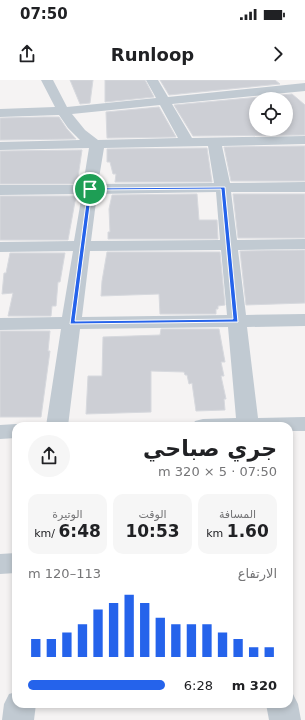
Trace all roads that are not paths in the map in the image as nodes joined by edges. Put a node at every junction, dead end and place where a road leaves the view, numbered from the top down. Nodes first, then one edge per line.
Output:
1 (47, 80) edge
2 (152, 80) edge
3 (249, 80) edge
4 (305, 87) edge
5 (259, 92) edge
6 (278, 92) edge
7 (249, 96) edge
8 (164, 102) junction
9 (63, 111) junction
10 (0, 113) edge
11 (293, 133) edge
12 (301, 140) edge
13 (188, 142) junction
14 (214, 142) junction
15 (97, 145) junction
16 (0, 146) edge
17 (305, 187) edge
18 (223, 188) junction
19 (90, 189) junction
20 (0, 190) edge
21 (305, 244) edge
22 (81, 245) junction
23 (228, 245) junction
24 (0, 247) edge
25 (305, 320) edge
26 (236, 321) junction
27 (72, 323) junction
28 (0, 324) edge
29 (58, 422) edge
30 (248, 422) edge
31 (293, 424) edge
32 (305, 424) edge
33 (12, 431) edge
34 (0, 432) edge
35 (12, 563) edge
36 (0, 564) edge
37 (20, 708) edge
38 (283, 708) edge
39 (18, 720) edge
40 (285, 720) edge

1 - 9 street
2 - 8 street
3 - 5 street
4 - 6 street
7 - 8 street
8 - 9 street
8 - 13 street
9 - 10 street
9 - 15 street
11 - 12 street
12 - 14 street
13 - 14 street
13 - 15 street
14 - 18 street
15 - 16 street
15 - 19 street
17 - 18 street
18 - 19 street
18 - 23 street
19 - 20 street
19 - 22 street
21 - 23 street
22 - 23 street
22 - 24 street
22 - 27 street
23 - 26 street
25 - 26 street
26 - 27 street
26 - 30 street
27 - 28 street
27 - 29 street
31 - 32 street
33 - 34 street
35 - 36 street
37 - 39 street
38 - 40 street

